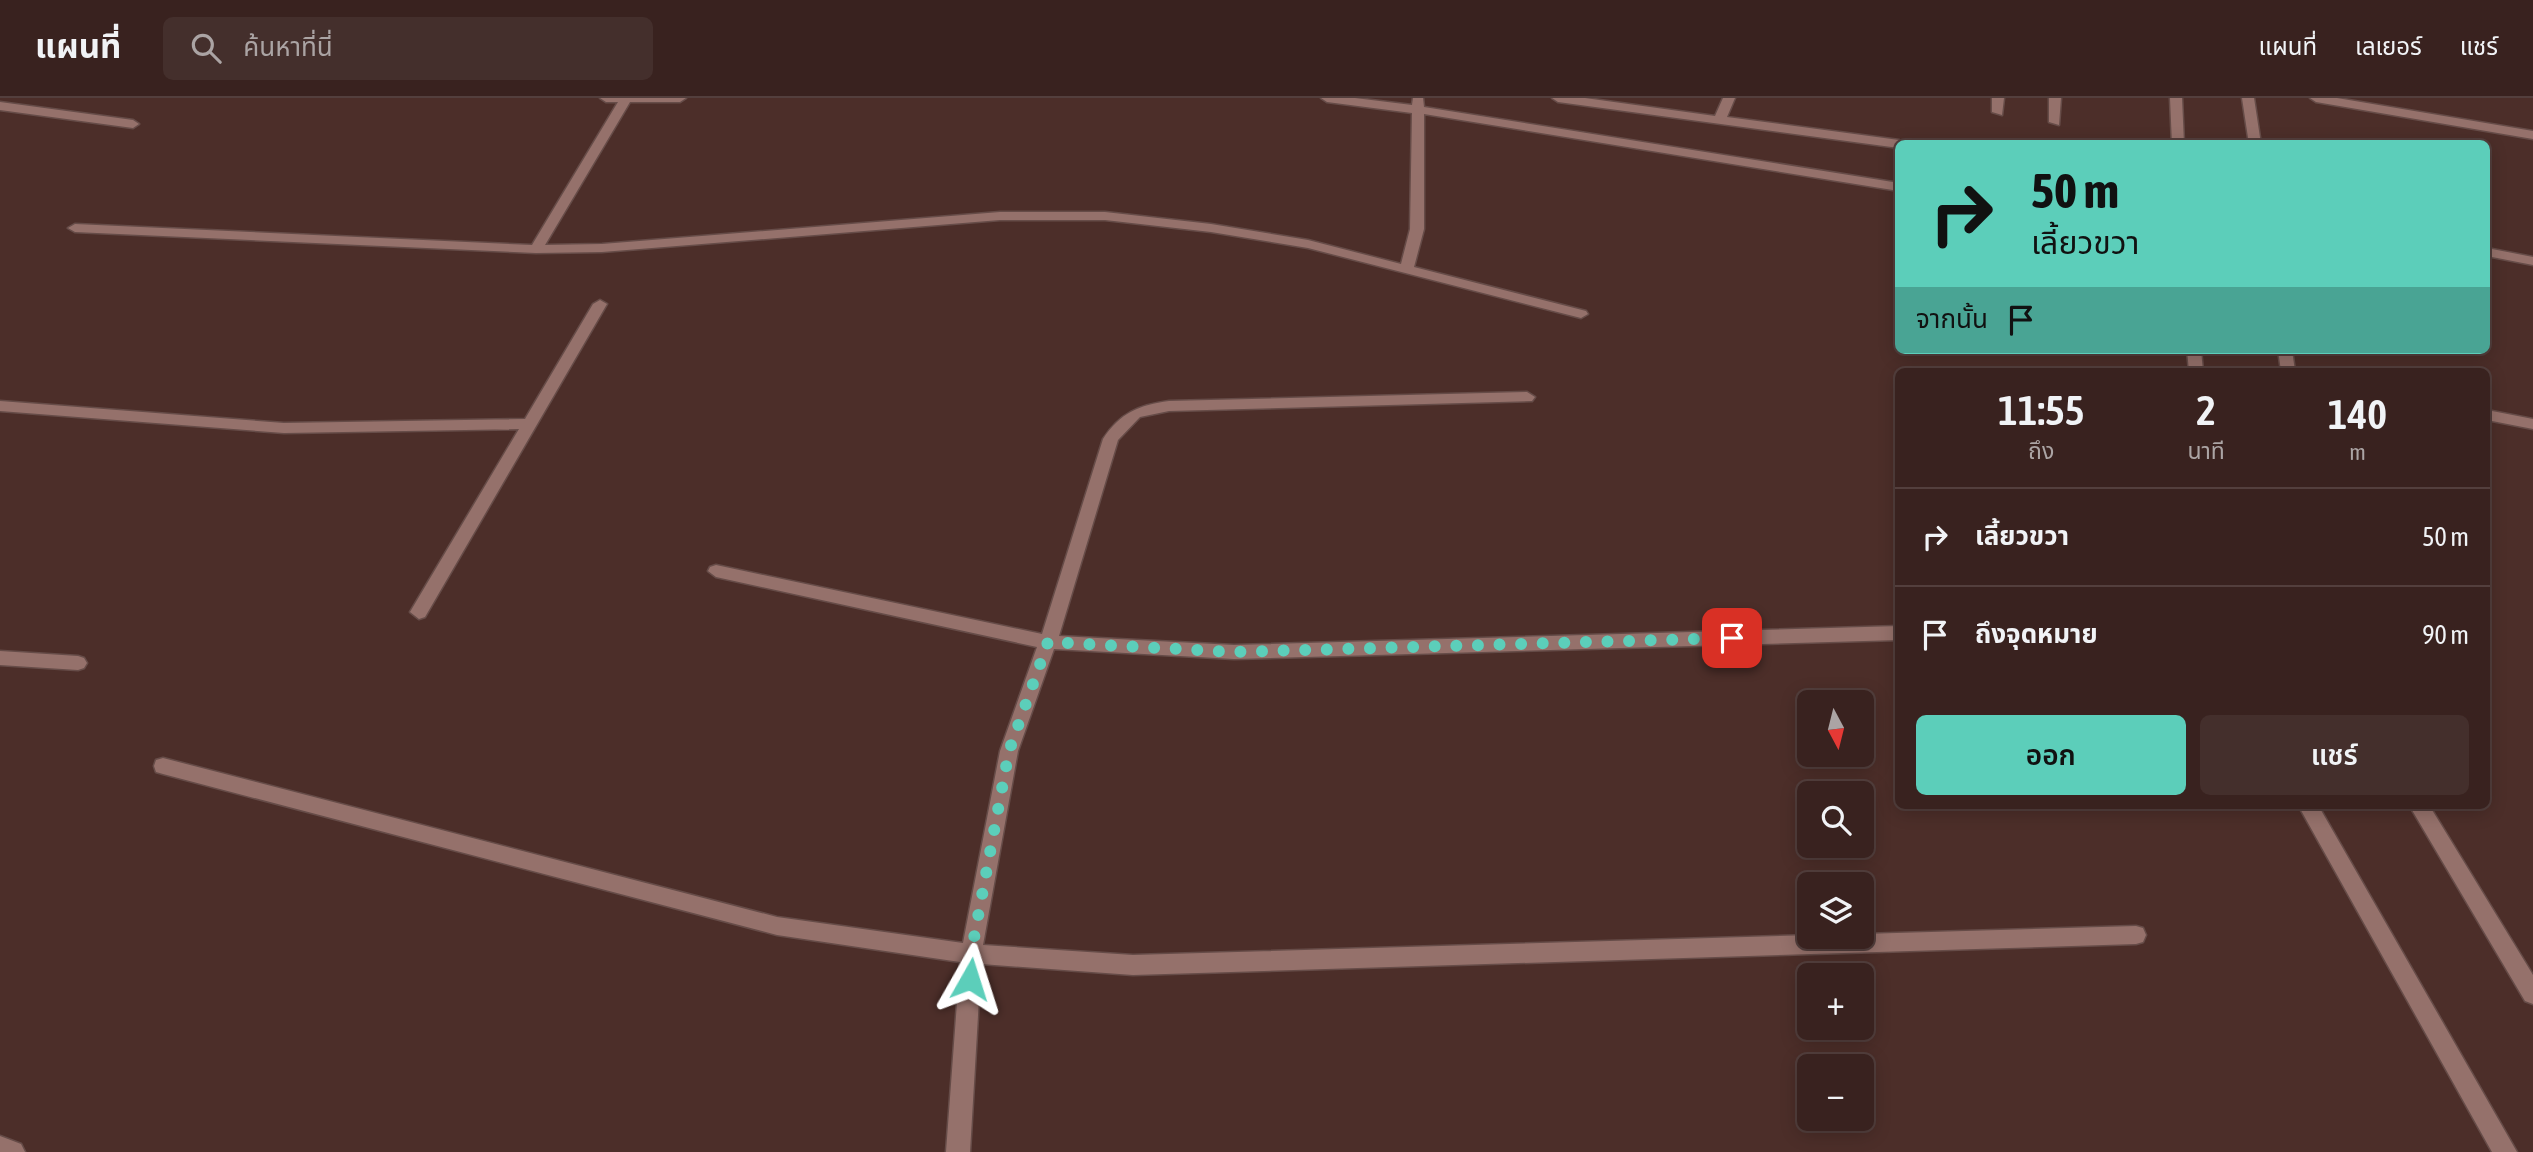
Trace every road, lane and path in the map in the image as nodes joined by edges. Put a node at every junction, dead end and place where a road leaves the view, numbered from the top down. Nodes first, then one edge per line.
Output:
1 (606, 98) edge
2 (680, 98) edge
3 (1327, 98) edge
4 (1558, 98) edge
5 (1729, 98) edge
6 (1998, 98) edge
7 (2055, 98) edge
8 (2176, 98) edge
9 (2248, 98) edge
10 (2316, 98) edge
11 (626, 99) edge
12 (1419, 104) edge
13 (0, 106) edge
14 (1998, 112) dead end
15 (1720, 119) junction
16 (2055, 122) dead end
17 (133, 124) dead end
18 (2533, 135) edge
19 (2178, 140) edge
20 (2254, 140) edge
21 (1895, 143) edge
22 (1895, 186) edge
23 (75, 228) dead end
24 (536, 249) junction
25 (2490, 253) edge
26 (2533, 261) edge
27 (1407, 268) junction
28 (600, 304) dead end
29 (1581, 314) dead end
30 (1527, 397) dead end
31 (0, 406) edge
32 (2490, 416) edge
33 (530, 424) junction
34 (2533, 424) edge
35 (716, 571) dead end
36 (419, 612) dead end
37 (1895, 633) edge
38 (1048, 642) junction
39 (0, 657) edge
40 (78, 663) dead end
41 (163, 766) dead end
42 (2310, 809) edge
43 (2421, 809) edge
44 (2136, 935) dead end
45 (971, 954) junction
46 (2533, 994) edge
47 (0, 1147) edge
48 (13, 1152) edge
49 (958, 1152) edge
50 (2505, 1152) edge

1 - 11 street
2 - 11 street
3 - 12 street
4 - 15 street
5 - 15 street
6 - 14 street
7 - 16 street
8 - 19 street
9 - 20 street
10 - 18 street
11 - 24 street
12 - 22 street
12 - 27 street
13 - 17 street
15 - 21 street
23 - 24 street
24 - 27 street
25 - 26 street
27 - 29 street
28 - 33 street
30 - 38 street
31 - 33 street
32 - 34 street
33 - 36 street
35 - 38 street
37 - 38 street
38 - 45 street
39 - 40 street
41 - 45 street
42 - 50 street
43 - 46 street
44 - 45 street
45 - 49 street
47 - 48 street

